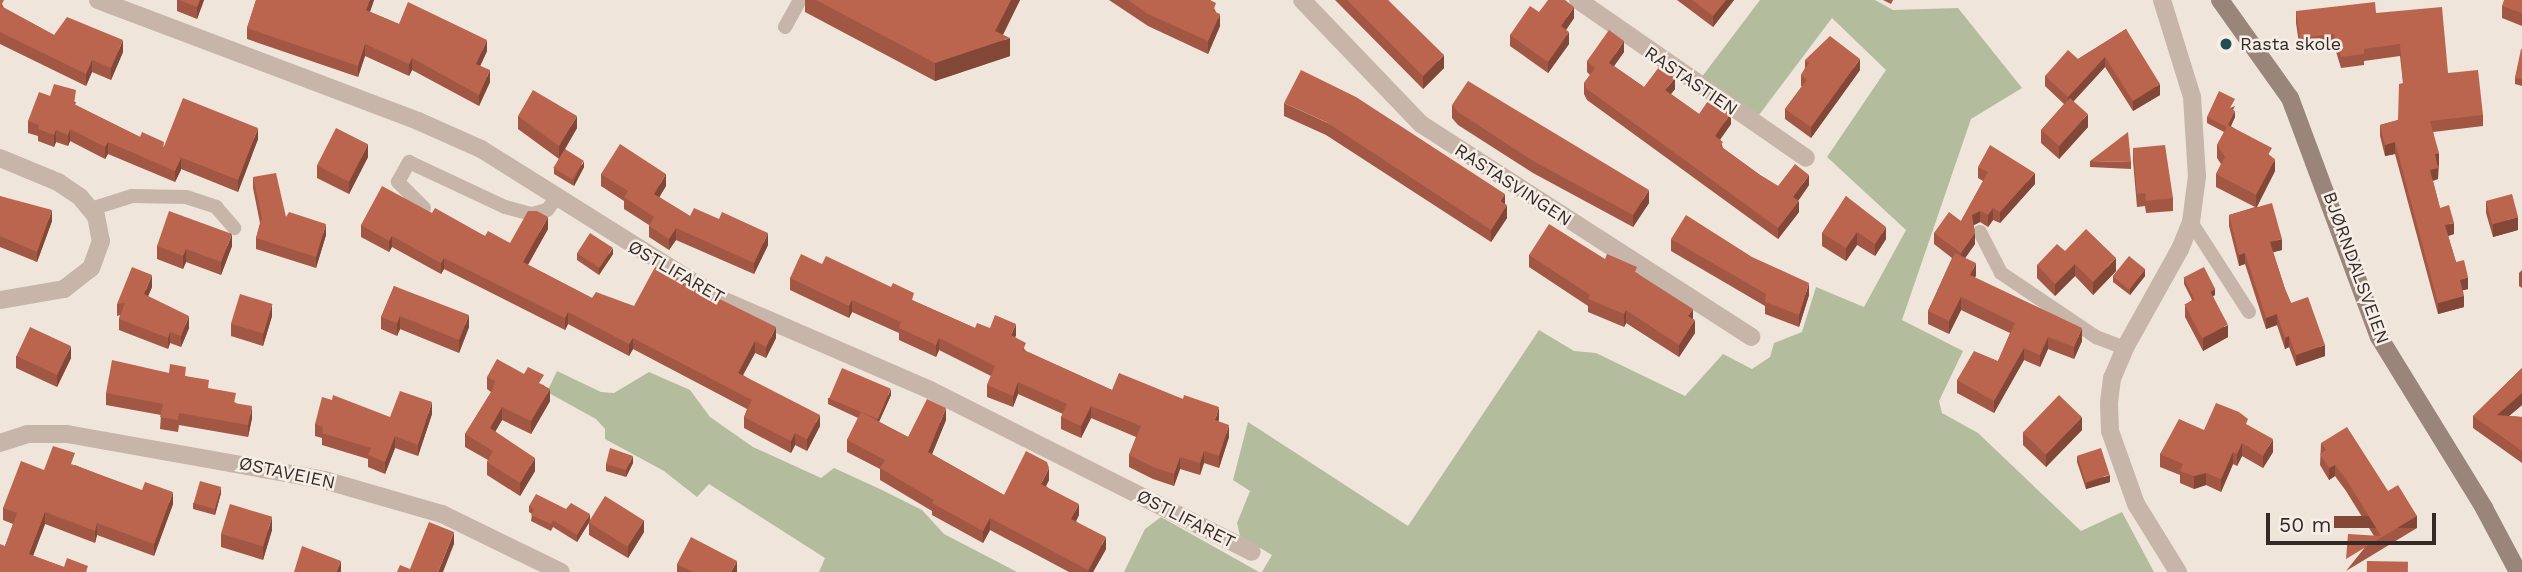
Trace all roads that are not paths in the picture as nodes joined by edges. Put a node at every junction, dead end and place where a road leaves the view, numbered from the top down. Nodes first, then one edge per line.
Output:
1 (98, 0) edge
2 (800, 0) edge
3 (1302, 0) edge
4 (1578, 0) edge
5 (2162, 0) edge
6 (2220, 0) edge
7 (785, 27) dead end
8 (1806, 158) dead end
9 (0, 159) edge
10 (557, 197) junction
11 (424, 208) edge
12 (92, 209) junction
13 (2191, 222) junction
14 (234, 228) dead end
15 (1980, 232) dead end
16 (0, 300) edge
17 (2249, 312) dead end
18 (1751, 337) dead end
19 (2125, 348) junction
20 (0, 443) edge
21 (1252, 552) dead end
22 (2517, 564) edge
23 (561, 572) edge
24 (2178, 572) edge

1 - 10 street, ØSTLIFARET
2 - 7 lane
3 - 18 street, RASTASVINGEN
4 - 8 street, RASTASTIEN
5 - 13 street
6 - 22 street, BJØRNDALSVEIEN
9 - 12 street
10 - 11 lane
10 - 21 street, ØSTLIFARET
12 - 14 lane
12 - 16 street
13 - 17 lane
13 - 19 street
15 - 19 lane
19 - 24 street
20 - 23 street, ØSTAVEIEN

